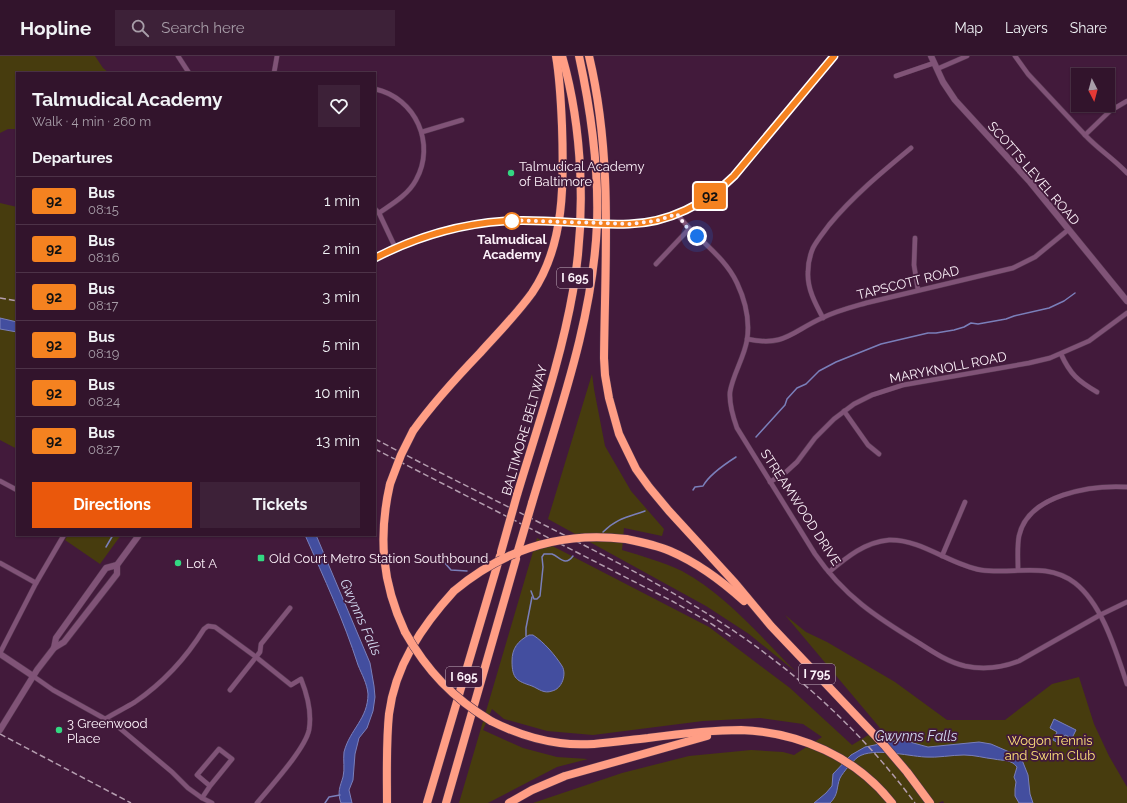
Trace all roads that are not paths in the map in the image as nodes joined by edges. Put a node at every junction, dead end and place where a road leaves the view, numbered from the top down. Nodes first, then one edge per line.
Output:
1 (178, 56) edge
2 (277, 56) edge
3 (556, 56) edge
4 (562, 56) edge
5 (578, 56) edge
6 (589, 56) edge
7 (834, 56) edge
8 (931, 56) edge
9 (967, 56) edge
10 (1016, 56) edge
11 (935, 66) junction
12 (188, 72) edge
13 (274, 72) edge
14 (896, 76) dead end
15 (376, 89) edge
16 (1127, 101) edge
17 (462, 120) dead end
18 (422, 132) junction
19 (1085, 135) junction
20 (911, 148) dead end
21 (1127, 173) edge
22 (376, 210) edge
23 (379, 213) junction
24 (677, 214) junction
25 (688, 229) junction
26 (1068, 230) junction
27 (915, 238) dead end
28 (395, 247) junction
29 (376, 257) edge
30 (656, 264) dead end
31 (918, 290) junction
32 (1127, 301) edge
33 (1127, 314) edge
34 (822, 318) junction
35 (747, 339) junction
36 (1061, 354) junction
37 (1097, 392) dead end
38 (844, 411) junction
39 (879, 454) dead end
40 (0, 481) edge
41 (770, 482) junction
42 (1127, 487) edge
43 (16, 489) edge
44 (965, 502) dead end
45 (63, 536) edge
46 (138, 536) edge
47 (942, 556) junction
48 (0, 563) edge
49 (117, 565) junction
50 (1018, 570) junction
51 (829, 572) junction
52 (36, 583) junction
53 (1127, 602) edge
54 (290, 608) dead end
55 (1100, 615) junction
56 (771, 626) junction
57 (54, 648) junction
58 (0, 653) edge
59 (256, 657) junction
60 (33, 676) junction
61 (1127, 684) edge
62 (230, 690) dead end
63 (105, 719) junction
64 (0, 730) edge
65 (725, 731) junction
66 (210, 786) junction
67 (202, 798) junction
68 (212, 803) edge
69 (257, 803) edge
70 (387, 803) edge
71 (427, 803) edge
72 (446, 803) edge
73 (510, 803) edge
74 (892, 803) edge
75 (930, 803) edge

1 - 12 street
2 - 13 street
3 - 65 highway, bridge
4 - 71 highway, BALTIMORE BELTWAY / I 695, bridge
5 - 72 highway, I 695, bridge
6 - 56 highway
7 - 24 main road
8 - 11 main road, SCOTTS LEVEL ROAD
9 - 11 street
10 - 19 street
11 - 14 street
11 - 26 main road, SCOTTS LEVEL ROAD
15 - 18 street
16 - 19 street
17 - 18 street
18 - 23 street
19 - 21 street
20 - 34 street
22 - 23 street
23 - 28 street
24 - 25 street, STREAMWOOD DRIVE
24 - 28 main road, bridge
25 - 30 street
25 - 35 street, STREAMWOOD DRIVE
26 - 31 street, TAPSCOTT ROAD
26 - 32 main road, SCOTTS LEVEL ROAD
27 - 31 street
28 - 29 main road
31 - 34 street, TAPSCOTT ROAD
33 - 36 street, MARYKNOLL ROAD
34 - 35 street, TAPSCOTT ROAD
35 - 41 street, STREAMWOOD DRIVE
36 - 37 street
36 - 38 street, MARYKNOLL ROAD
38 - 39 street
38 - 41 street, MARYKNOLL ROAD
40 - 43 street
41 - 51 street, STREAMWOOD DRIVE
42 - 50 street
44 - 47 street
45 - 52 street
46 - 49 main road
47 - 50 street
47 - 51 street
48 - 52 street
49 - 57 main road
49 - 57 main road
50 - 55 street
51 - 55 street, STREAMWOOD DRIVE
52 - 58 street
53 - 55 street, STREAMWOOD DRIVE
54 - 59 street
55 - 61 street
56 - 70 highway, bridge
56 - 75 highway, I 795
57 - 60 main road
58 - 60 main road
59 - 62 street
59 - 63 street
59 - 69 street
60 - 63 street
60 - 64 main road
63 - 67 street
65 - 73 highway
65 - 74 highway
66 - 66 street
66 - 67 street
67 - 68 street

